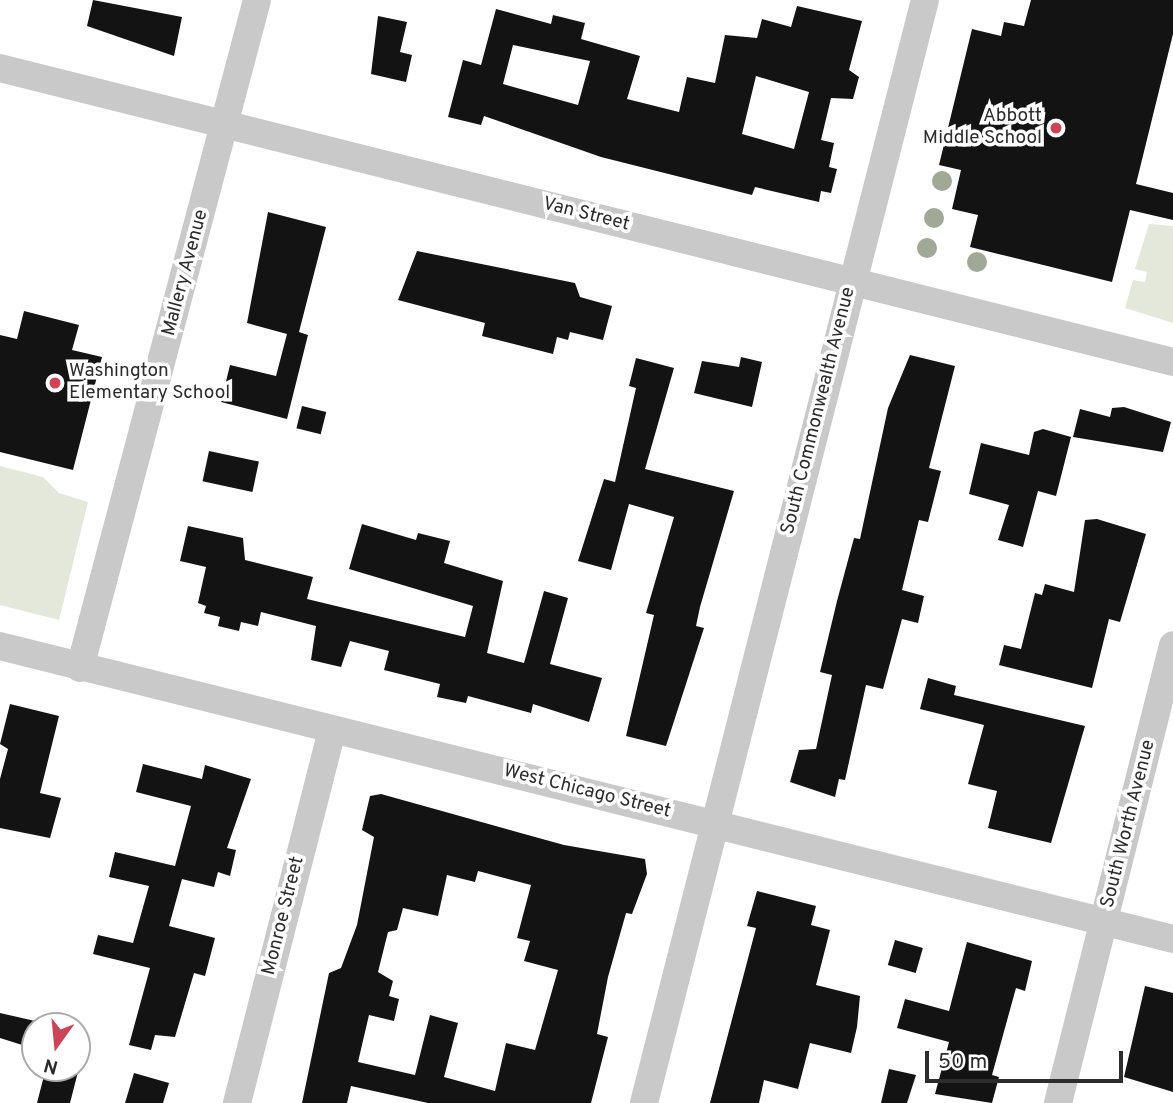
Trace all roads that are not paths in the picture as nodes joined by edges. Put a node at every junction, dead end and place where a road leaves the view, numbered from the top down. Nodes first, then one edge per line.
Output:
1 (257, 0) edge
2 (925, 0) edge
3 (0, 68) edge
4 (225, 124) junction
5 (850, 281) junction
6 (1173, 362) edge
7 (1173, 645) edge
8 (0, 646) edge
9 (80, 668) junction
10 (332, 730) junction
11 (718, 824) junction
12 (1105, 922) junction
13 (1173, 939) edge
14 (237, 1103) edge
15 (644, 1103) edge
16 (1058, 1103) edge

1 - 4 street, Mallery Avenue
2 - 5 street, South Commonwealth Avenue
3 - 4 street, Van Street
4 - 5 street, Van Street
4 - 9 street, Mallery Avenue
5 - 6 street, Van Street
5 - 11 street, South Commonwealth Avenue
7 - 12 street, South Worth Avenue
8 - 9 street, West Chicago Street
9 - 10 street, West Chicago Street
10 - 11 street, West Chicago Street
10 - 14 street, Monroe Street
11 - 12 street, West Chicago Street
11 - 15 street, South Commonwealth Avenue
12 - 13 street, West Chicago Street
12 - 16 street, South Worth Avenue

